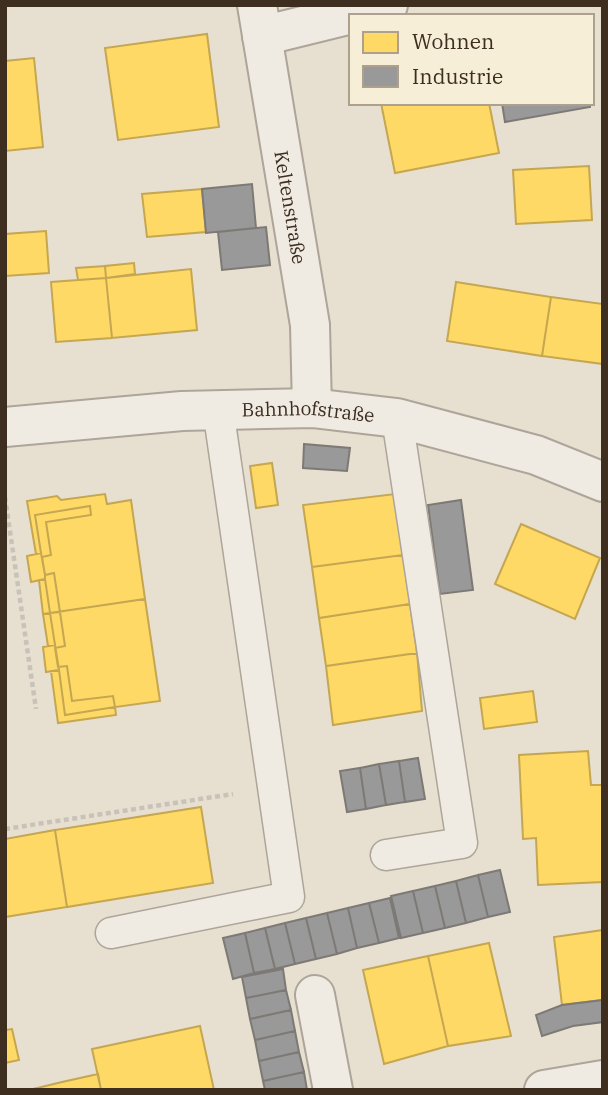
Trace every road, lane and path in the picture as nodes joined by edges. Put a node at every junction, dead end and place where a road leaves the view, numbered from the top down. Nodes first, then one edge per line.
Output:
1 (388, 5) edge
2 (260, 20) edge
3 (312, 408) junction
4 (218, 409) junction
5 (397, 418) junction
6 (5, 428) edge
7 (603, 482) edge
8 (5, 497) edge
9 (36, 709) dead end
10 (272, 788) junction
11 (5, 829) edge
12 (386, 855) dead end
13 (111, 933) dead end
14 (315, 995) dead end
15 (603, 1080) edge
16 (332, 1090) edge
17 (544, 1090) edge

1 - 2 street
2 - 3 street, Keltenstraße
3 - 4 street, Bahnhofstraße
3 - 5 street, Bahnhofstraße
4 - 6 street, Bahnhofstraße
4 - 10 lane
5 - 7 street, Bahnhofstraße
5 - 12 lane
8 - 9 path
10 - 11 path
10 - 13 lane
14 - 16 street
15 - 17 street

